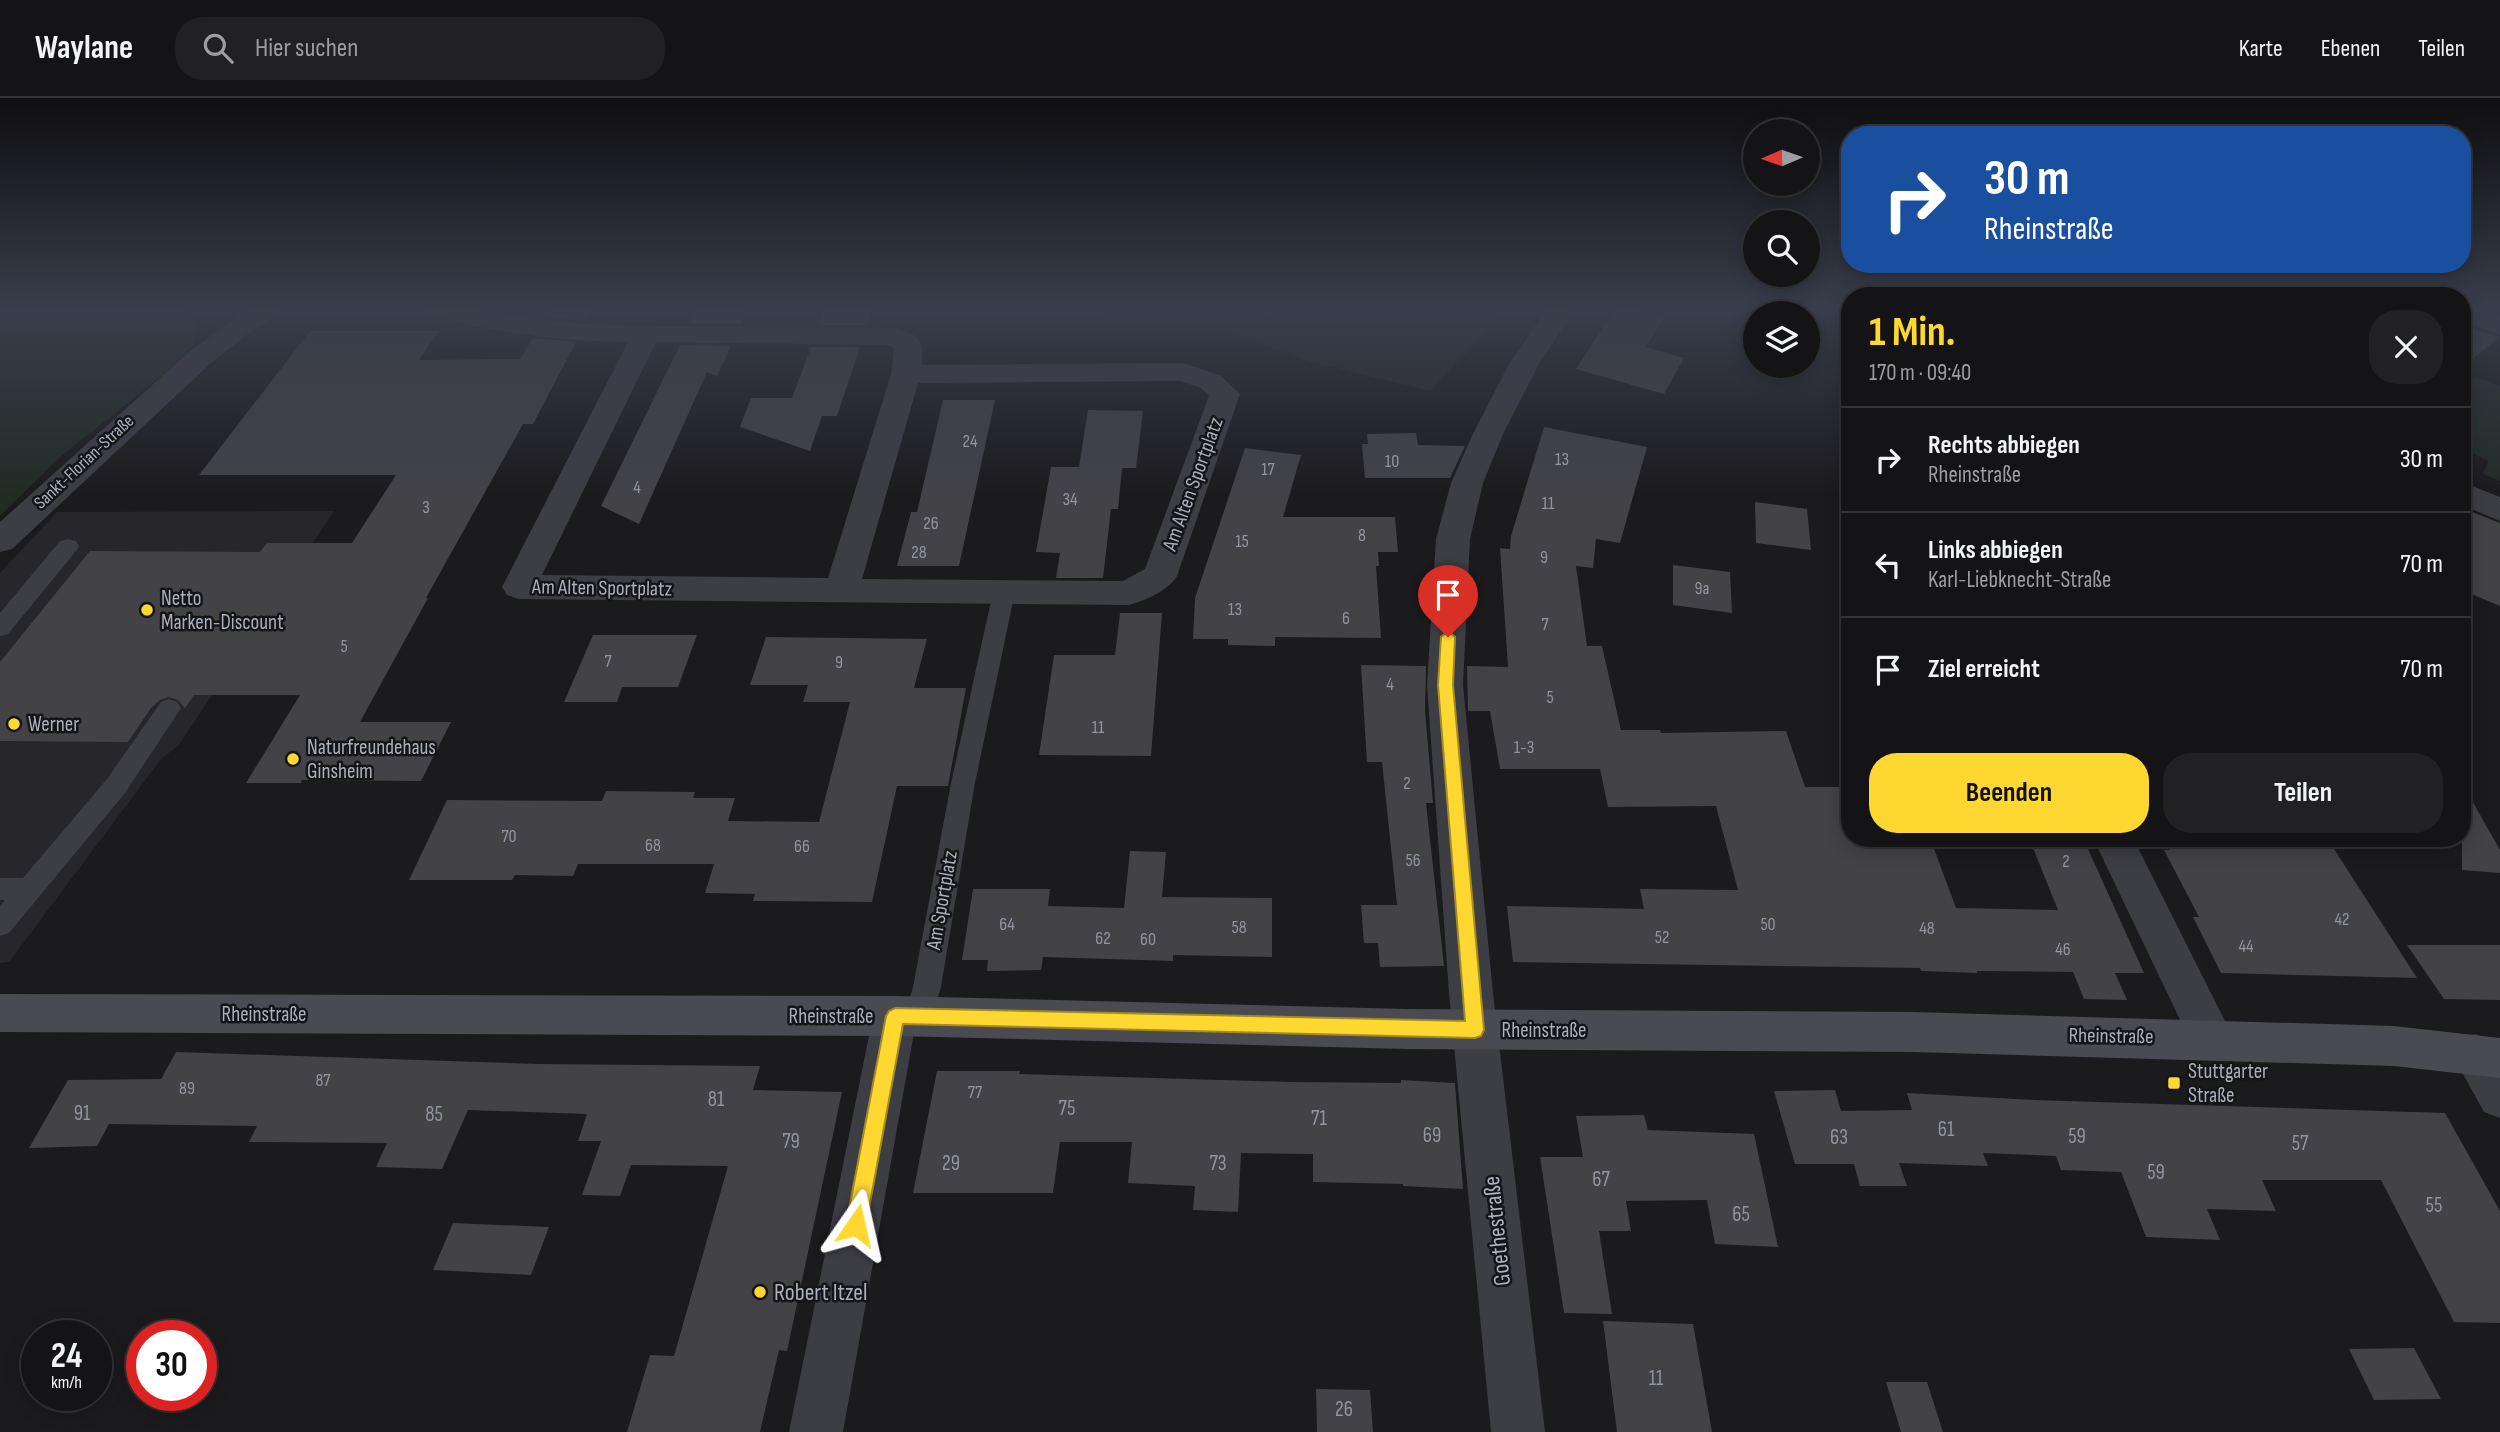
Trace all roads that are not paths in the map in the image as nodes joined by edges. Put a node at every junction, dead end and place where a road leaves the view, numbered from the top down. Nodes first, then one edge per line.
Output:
1 (184, 371) edge
2 (627, 371) edge
3 (1520, 371) edge
4 (906, 374) joint
5 (2471, 496) edge
6 (2500, 510) edge
7 (0, 541) edge
8 (68, 546) dead end
9 (842, 590) junction
10 (1004, 592) junction
11 (0, 628) edge
12 (169, 708) dead end
13 (2117, 847) edge
14 (0, 888) edge
15 (29, 889) junction
16 (0, 925) edge
17 (0, 1013) edge
18 (907, 1016) junction
19 (1475, 1030) junction
20 (2213, 1039) junction
21 (2487, 1056) edge
22 (2500, 1097) edge
23 (816, 1432) edge
24 (1518, 1432) edge

1 - 7 street, Sankt-Florian-Straße
2 - 9 street, Am Alten Sportplatz
3 - 19 street, Goethestraße
4 - 9 street
4 - 10 street, Am Alten Sportplatz
5 - 6 street
8 - 11 lane
9 - 10 street, Am Alten Sportplatz
10 - 18 lane, Am Sportplatz
12 - 15 lane
13 - 20 street
14 - 15 lane
15 - 16 lane
17 - 18 main road, Rheinstraße
18 - 19 main road, Rheinstraße
18 - 23 street
19 - 20 main road, Rheinstraße
19 - 24 street, Goethestraße
20 - 21 main road, Rheinstraße
21 - 22 street

